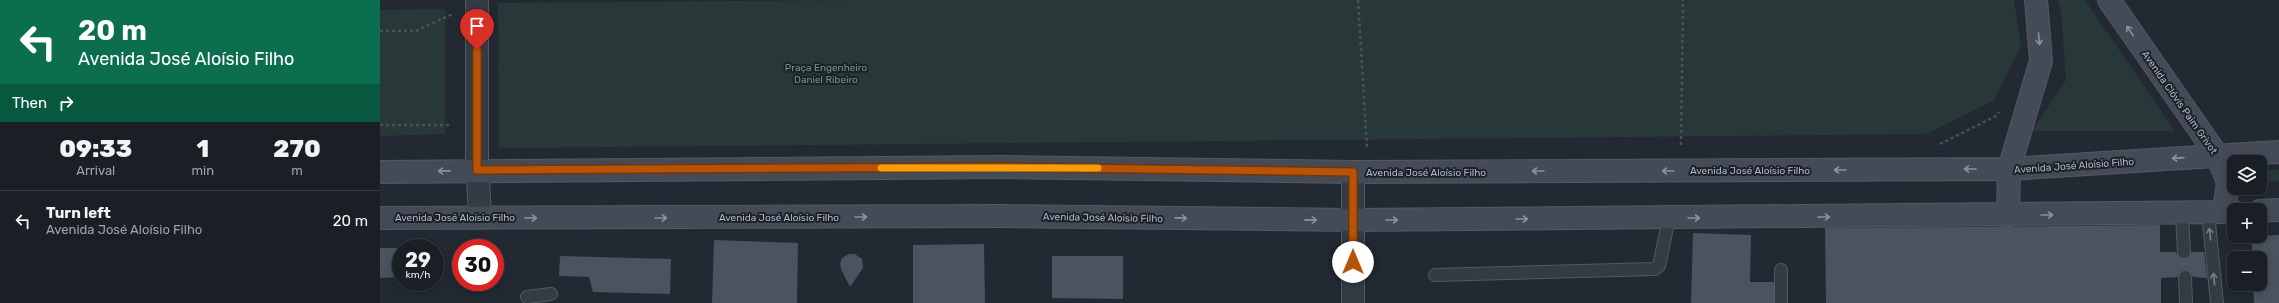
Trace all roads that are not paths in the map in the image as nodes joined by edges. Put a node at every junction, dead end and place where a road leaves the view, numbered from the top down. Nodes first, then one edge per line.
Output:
1 (477, 0) edge
2 (2036, 0) edge
3 (2109, 0) edge
4 (2279, 152) edge
5 (2217, 155) junction
6 (2009, 169) junction
7 (477, 170) junction
8 (380, 172) edge
9 (1353, 172) junction
10 (2279, 210) edge
11 (2267, 211) edge
12 (2222, 212) edge
13 (2182, 214) junction
14 (2008, 215) junction
15 (480, 216) junction
16 (380, 218) edge
17 (1669, 218) junction
18 (1353, 220) junction
19 (2184, 252) dead end
20 (1781, 270) dead end
21 (1436, 275) dead end
22 (2185, 277) dead end
23 (551, 294) dead end
24 (527, 297) dead end
25 (1353, 303) edge
26 (1781, 303) edge
27 (2186, 303) edge
28 (2217, 303) edge

1 - 7 street
2 -> 6 street
5 -> 3 street, Avenida Clóvis Paim Grivot
4 - 5 street, Avenida José Aloísio Filho
5 -> 6 street, Avenida José Aloísio Filho
5 - 12 street, Avenida Clóvis Paim Grivot
6 -> 9 street, Avenida José Aloísio Filho
6 - 14 street
7 -> 8 street, Avenida José Aloísio Filho
7 - 9 street, Avenida José Aloísio Filho
7 - 15 street
9 - 18 street
10 - 11 street
12 - 13 street, Avenida José Aloísio Filho
28 -> 12 lane
14 -> 13 street, Avenida José Aloísio Filho
13 - 19 lane
17 -> 14 street, Avenida José Aloísio Filho
15 - 16 street, Avenida José Aloísio Filho
15 -> 18 street, Avenida José Aloísio Filho
18 -> 17 street, Avenida José Aloísio Filho
17 - 21 lane
18 - 25 street
20 - 26 lane
22 - 27 lane
23 - 24 lane

